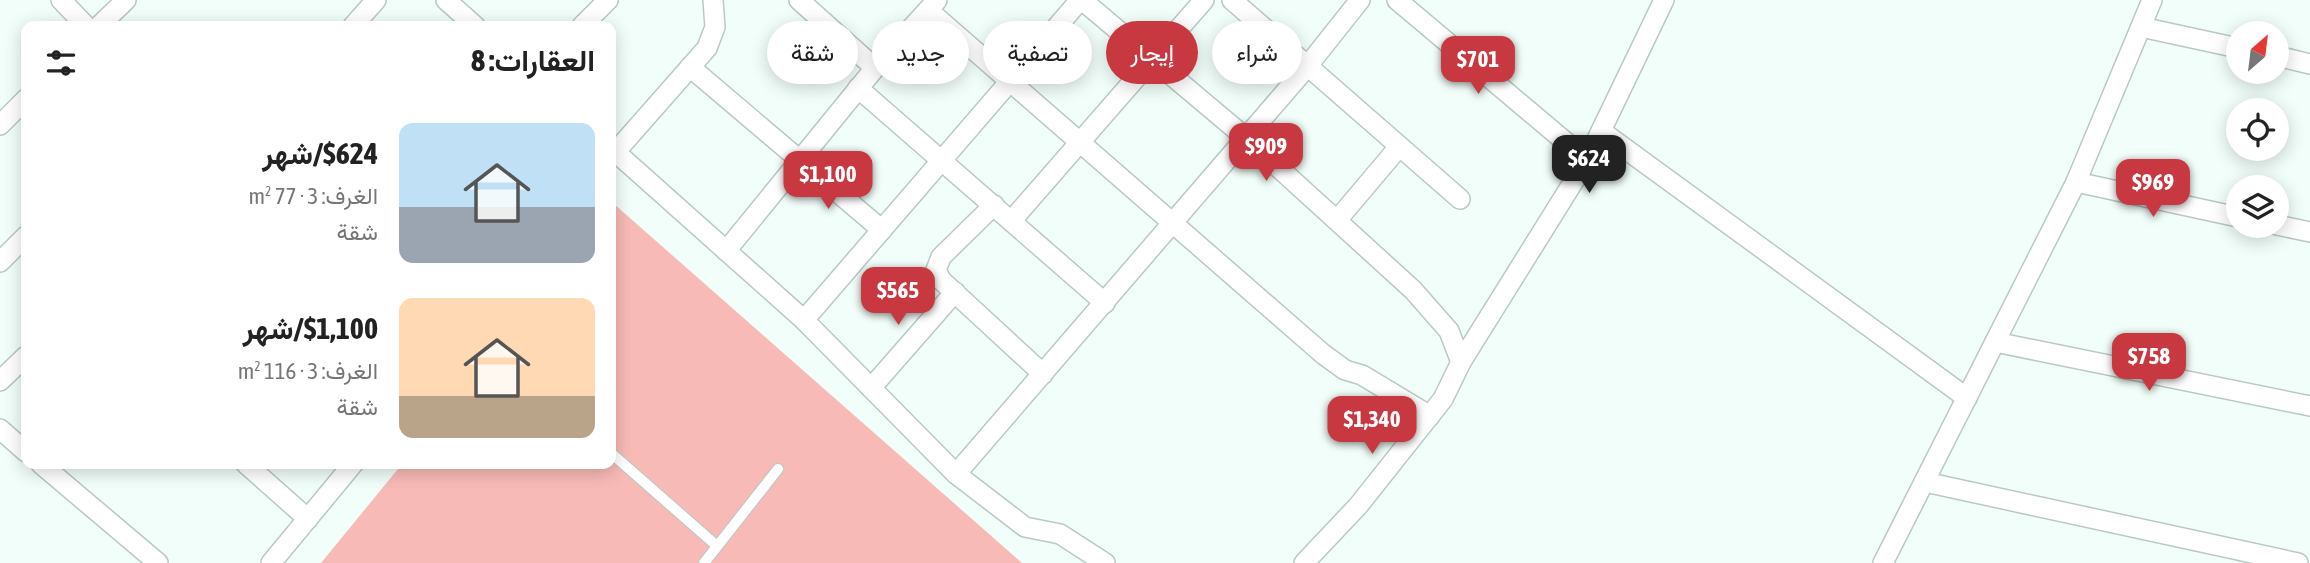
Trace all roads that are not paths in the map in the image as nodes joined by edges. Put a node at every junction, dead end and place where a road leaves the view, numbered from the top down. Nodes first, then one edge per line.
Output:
1 (61, 0) edge
2 (126, 0) edge
3 (376, 0) edge
4 (608, 0) edge
5 (713, 0) edge
6 (799, 0) edge
7 (1081, 0) edge
8 (1205, 0) edge
9 (1232, 0) edge
10 (1360, 0) edge
11 (1397, 0) edge
12 (1664, 0) edge
13 (2152, 0) edge
14 (455, 3) edge
15 (933, 5) edge
16 (81, 21) edge
17 (104, 21) edge
18 (357, 21) edge
19 (471, 21) edge
20 (587, 21) edge
21 (918, 21) edge
22 (1063, 21) edge
23 (1106, 21) edge
24 (1187, 21) edge
25 (2141, 27) junction
26 (2226, 45) edge
27 (983, 53) edge
28 (2289, 59) edge
29 (2310, 64) edge
30 (872, 65) edge
31 (690, 67) junction
32 (1306, 68) junction
33 (872, 72) edge
34 (1008, 84) edge
35 (1016, 84) edge
36 (1132, 84) edge
37 (1180, 84) edge
38 (858, 88) junction
39 (21, 104) edge
40 (0, 125) edge
41 (1601, 131) junction
42 (1246, 138) junction
43 (1082, 142) junction
44 (616, 148) edge
45 (1398, 148) junction
46 (616, 155) edge
47 (943, 159) junction
48 (1587, 160) junction
49 (799, 161) junction
50 (2076, 182) junction
51 (1460, 199) dead end
52 (994, 205) junction
53 (2226, 214) edge
54 (1338, 219) junction
55 (1012, 220) junction
56 (1174, 223) junction
57 (2289, 228) edge
58 (882, 230) junction
59 (2310, 232) edge
60 (21, 241) edge
61 (726, 251) junction
62 (0, 262) edge
63 (955, 292) junction
64 (1105, 303) junction
65 (804, 320) junction
66 (1995, 342) junction
67 (21, 361) edge
68 (1461, 362) junction
69 (1043, 374) junction
70 (0, 381) edge
71 (871, 388) junction
72 (1967, 398) junction
73 (2310, 406) edge
74 (1430, 416) junction
75 (0, 429) edge
76 (21, 448) edge
77 (616, 457) edge
78 (47, 469) edge
79 (252, 469) edge
80 (349, 469) edge
81 (778, 469) dead end
82 (956, 474) junction
83 (1924, 482) junction
84 (307, 519) junction
85 (717, 546) junction
86 (158, 563) edge
87 (271, 563) edge
88 (704, 563) edge
89 (1105, 563) edge
90 (1304, 563) edge
91 (1883, 563) edge
92 (2298, 563) edge

1 - 16 street
2 - 17 street
3 - 18 street
4 - 20 street
5 - 31 street
6 - 30 street
7 - 22 street
7 - 23 street
8 - 24 street
9 - 32 street
10 - 32 street
11 - 48 street
12 - 41 street
13 - 25 street
14 - 19 street
15 - 21 street
15 - 27 street
25 - 26 street
25 - 50 street
28 - 29 street
31 - 44 street
31 - 49 street
32 - 42 street
32 - 45 street
33 - 38 street
34 - 47 street
35 - 43 street
36 - 43 street
37 - 42 street
38 - 47 street
38 - 49 street
39 - 40 street
41 - 48 street
41 - 72 street
42 - 54 street
42 - 56 street
43 - 55 street
43 - 56 street
45 - 51 street
45 - 54 street
46 - 61 street
47 - 52 street
47 - 58 street
48 - 68 street
49 - 58 street
49 - 61 street
50 - 53 street
50 - 66 street
52 - 55 street
52 - 63 street
54 - 68 street
55 - 64 street
56 - 64 street
56 - 74 street
57 - 59 street
58 - 65 street
60 - 62 street
61 - 65 street
63 - 69 street
63 - 71 street
64 - 69 street
65 - 71 street
66 - 72 street
66 - 73 street
67 - 70 street
68 - 74 street
69 - 82 street
71 - 82 street
72 - 83 street
74 - 90 street
75 - 76 street
77 - 85 lane
78 - 86 street
79 - 84 street
80 - 84 street
81 - 85 lane
82 - 89 street
83 - 91 street
83 - 92 street
84 - 87 street
85 - 88 lane

